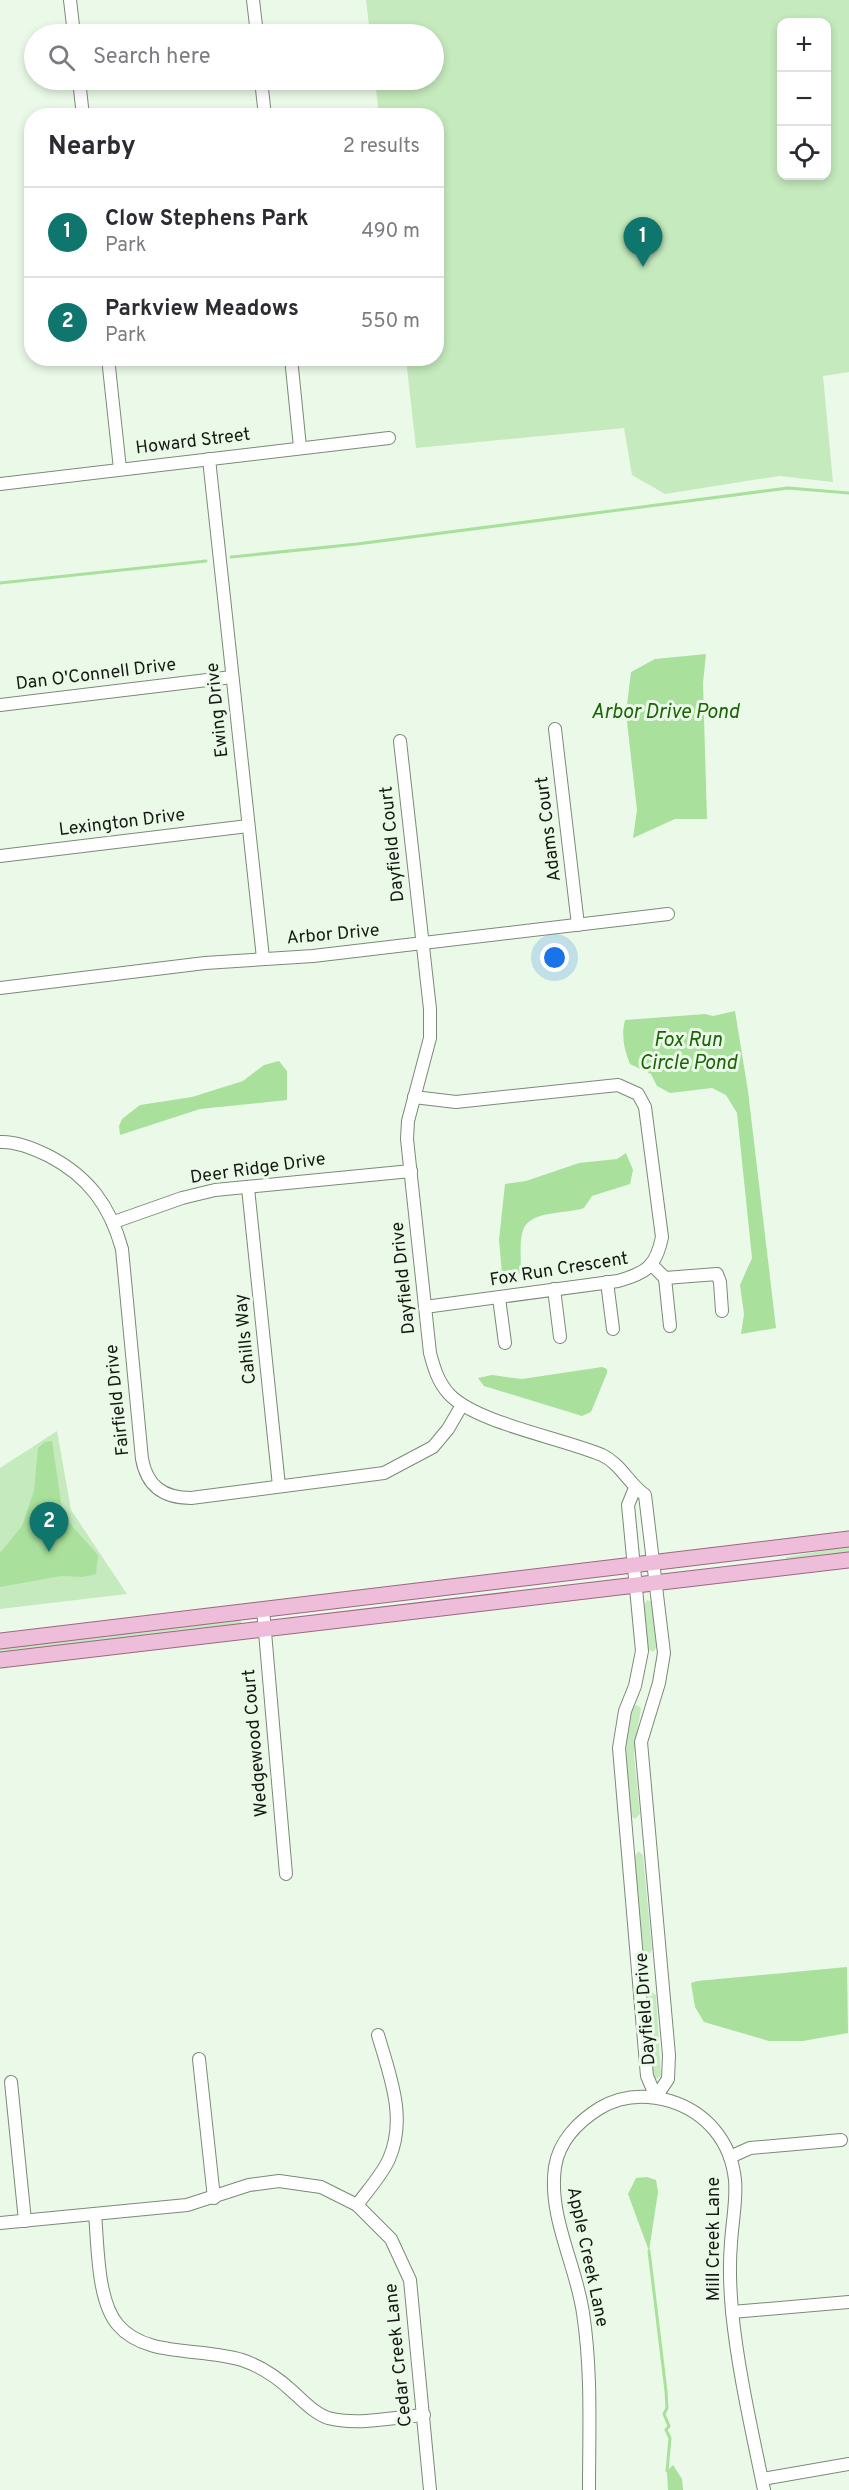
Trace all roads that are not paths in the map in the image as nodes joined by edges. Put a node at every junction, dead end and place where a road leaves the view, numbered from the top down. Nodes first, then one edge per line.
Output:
1 (70, 0) edge
2 (253, 0) edge
3 (73, 24) edge
4 (256, 24) edge
5 (80, 90) edge
6 (262, 90) edge
7 (82, 108) edge
8 (264, 108) edge
9 (109, 366) edge
10 (292, 366) edge
11 (390, 438) dead end
12 (300, 447) junction
13 (209, 459) junction
14 (120, 469) junction
15 (0, 484) edge
16 (232, 677) junction
17 (0, 705) edge
18 (555, 729) dead end
19 (400, 741) dead end
20 (248, 826) junction
21 (0, 856) edge
22 (668, 914) dead end
23 (578, 925) junction
24 (422, 944) junction
25 (263, 958) junction
26 (0, 988) edge
27 (414, 1097) junction
28 (0, 1142) edge
29 (411, 1171) junction
30 (248, 1188) junction
31 (114, 1222) junction
32 (651, 1264) junction
33 (665, 1278) junction
34 (607, 1282) junction
35 (554, 1289) junction
36 (499, 1298) junction
37 (425, 1307) junction
38 (722, 1311) dead end
39 (670, 1326) dead end
40 (613, 1329) dead end
41 (560, 1337) dead end
42 (505, 1343) dead end
43 (462, 1405) junction
44 (279, 1486) junction
45 (635, 1488) junction
46 (849, 1539) edge
47 (849, 1560) edge
48 (655, 1563) junction
49 (634, 1566) junction
50 (657, 1581) junction
51 (635, 1584) junction
52 (263, 1609) junction
53 (264, 1628) junction
54 (0, 1641) edge
55 (0, 1660) edge
56 (648, 1833) junction
57 (626, 1835) junction
58 (286, 1874) dead end
59 (662, 1973) junction
60 (640, 1975) junction
61 (378, 2035) dead end
62 (200, 2059) dead end
63 (11, 2082) dead end
64 (656, 2097) junction
65 (841, 2140) dead end
66 (730, 2157) junction
67 (214, 2198) junction
68 (357, 2205) junction
69 (95, 2214) junction
70 (25, 2221) junction
71 (0, 2223) edge
72 (849, 2302) edge
73 (732, 2312) junction
74 (424, 2415) junction
75 (849, 2463) edge
76 (763, 2484) edge
77 (430, 2490) edge
78 (589, 2490) edge

1 - 3 street
2 - 4 street
5 - 7 street
6 - 8 street
9 - 14 street
10 - 12 street
11 - 12 street, Howard Street
12 - 13 street, Howard Street
13 - 14 street, Howard Street
13 - 16 street, Ewing Drive
14 - 15 street, Howard Street
16 - 17 street, Dan O'Connell Drive
16 - 20 street, Ewing Drive
18 - 23 street, Adams Court
19 - 24 street, Dayfield Court
20 - 21 street, Lexington Drive
20 - 25 street, Ewing Drive
22 - 23 street, Arbor Drive
23 - 24 street, Arbor Drive
24 - 25 street, Arbor Drive
24 - 27 street, Dayfield Drive
25 - 26 street, Arbor Drive
27 - 29 street, Dayfield Drive
27 - 32 street, Fox Run Crescent
28 - 31 street, Fairfield Drive
29 - 30 street, Deer Ridge Drive
29 - 37 street, Dayfield Drive
30 - 31 street, Deer Ridge Drive
30 - 44 street, Cahills Way
31 - 44 street, Fairfield Drive
32 - 33 street
32 - 34 street, Fox Run Crescent
33 - 38 street
33 - 39 street
34 - 35 street, Fox Run Crescent
34 - 40 street
35 - 36 street, Fox Run Crescent
35 - 41 street
36 - 37 street, Fox Run Crescent
36 - 42 street
37 - 43 street, Dayfield Drive
43 - 44 street, Fairfield Drive
43 - 45 street, Dayfield Drive
45 - 48 street, Dayfield Drive
45 - 49 street, Dayfield Drive
46 - 48 main road
47 - 50 main road
48 - 49 main road
48 - 50 street, Dayfield Drive
49 - 51 street, Dayfield Drive
49 - 52 main road
50 - 51 main road
50 - 56 street, Dayfield Drive
51 - 53 main road
51 - 57 street, Dayfield Drive
52 - 53 street, Wedgewood Court
52 - 54 main road
53 - 55 main road
53 - 58 street, Wedgewood Court
56 - 57 street
56 - 59 street, Dayfield Drive
57 - 60 street, Dayfield Drive
59 - 60 street
59 - 64 street, Dayfield Drive
60 - 64 street, Dayfield Drive
61 - 68 street
62 - 67 street
63 - 70 street
64 - 66 street, Mill Creek Lane
64 - 78 street, Apple Creek Lane
65 - 66 street
66 - 73 street, Mill Creek Lane
67 - 68 street, Cedar Creek Lane
67 - 69 street, Cedar Creek Lane
68 - 74 street, Cedar Creek Lane
69 - 70 street, Cedar Creek Lane
69 - 74 street
70 - 71 street, Cedar Creek Lane
72 - 73 street
73 - 76 street, Mill Creek Lane
74 - 77 street, Cedar Creek Lane
75 - 76 street

